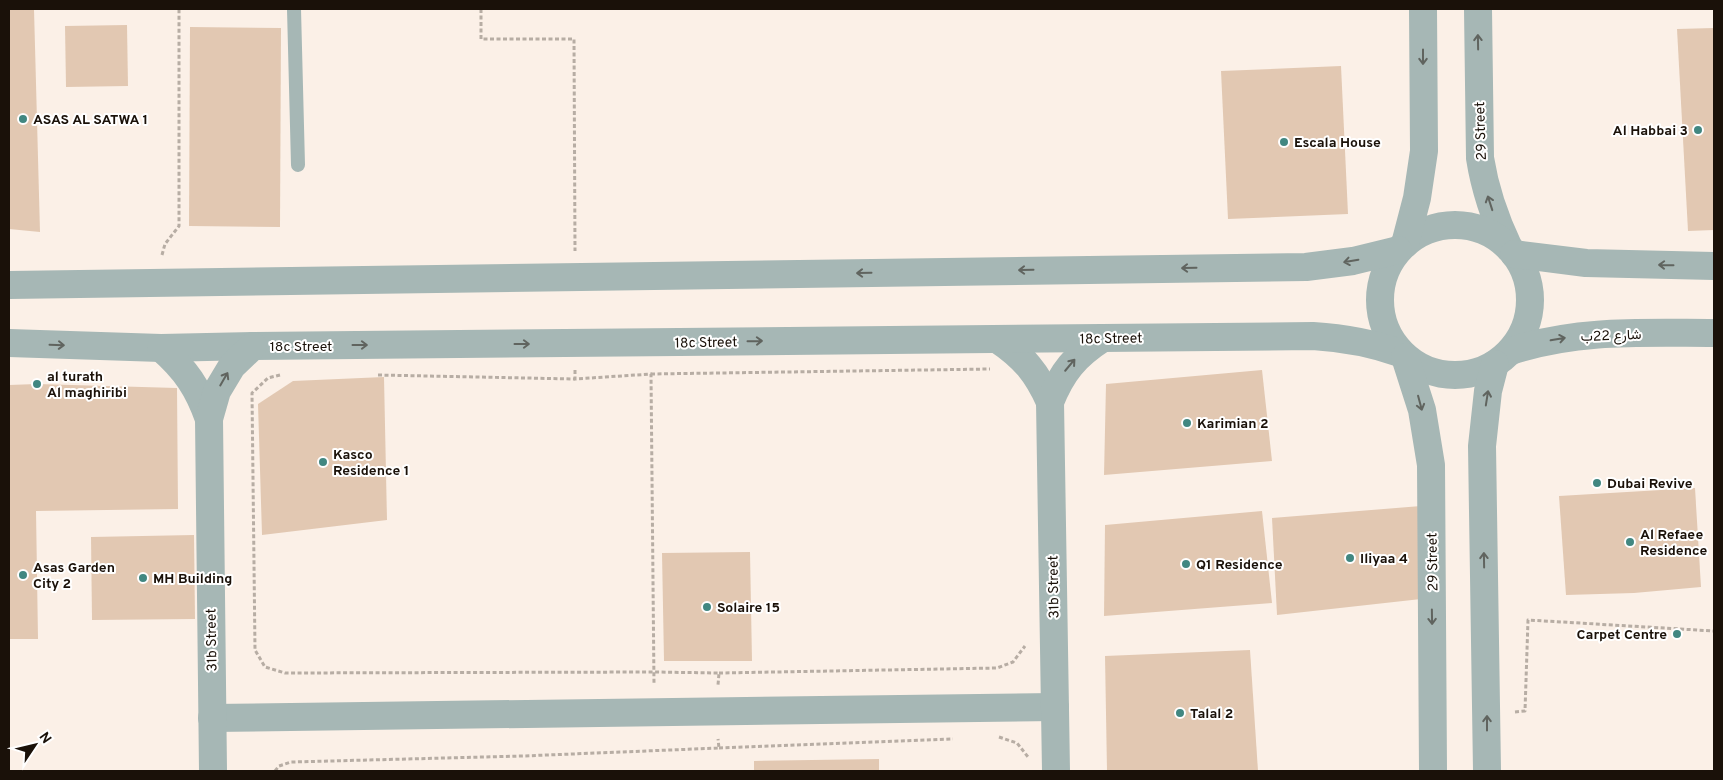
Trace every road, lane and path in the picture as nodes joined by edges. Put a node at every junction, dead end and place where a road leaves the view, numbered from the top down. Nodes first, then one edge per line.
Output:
1 (179, 9) edge
2 (294, 9) edge
3 (481, 9) edge
4 (1423, 9) edge
5 (1478, 9) edge
6 (298, 165) dead end
7 (1401, 247) junction
8 (1511, 251) junction
9 (1714, 266) edge
10 (575, 277) junction
11 (164, 283) junction
12 (9, 285) edge
13 (1714, 333) edge
14 (1103, 338) junction
15 (998, 339) junction
16 (9, 343) edge
17 (575, 343) junction
18 (253, 346) junction
19 (161, 348) junction
20 (1402, 355) junction
21 (1503, 358) junction
22 (991, 369) dead end
23 (288, 373) dead end
24 (651, 374) junction
25 (377, 375) dead end
26 (575, 379) junction
27 (1050, 402) junction
28 (209, 419) junction
29 (1714, 631) edge
30 (1027, 640) dead end
31 (654, 672) junction
32 (719, 674) junction
33 (1055, 707) junction
34 (654, 712) junction
35 (716, 712) junction
36 (1487, 713) junction
37 (212, 718) junction
38 (998, 737) dead end
39 (958, 738) dead end
40 (719, 748) junction
41 (1029, 759) dead end
42 (212, 771) edge
43 (275, 771) edge
44 (1056, 771) edge
45 (1433, 771) edge
46 (1487, 771) edge

1 - 11 path
2 - 6 lane
3 - 10 path
4 -> 7 street
8 -> 5 street, 29 Street
7 - 8 street
7 -> 10 street
7 - 20 street
9 -> 8 street
8 - 21 street
10 - 11 street
11 - 12 street
21 -> 13 street, شارع 22ب
14 - 15 street, 18c Street
14 - 20 street, 18c Street
27 -> 14 street, 31b Street
17 -> 15 street, 18c Street
15 - 27 street, 31b Street
16 -> 19 street, 18c Street
18 -> 17 street, 18c Street
17 - 26 path
18 - 19 street, 18c Street
28 -> 18 street, 31b Street
19 - 28 street, 31b Street
20 - 21 street
20 -> 45 street, 29 Street
36 -> 21 street
22 - 24 path
23 - 31 path
24 - 26 path
24 - 31 path
25 - 26 path
27 - 33 street, 31b Street
28 - 37 street, 31b Street
29 - 36 path
30 - 32 path
31 - 32 path
31 - 34 path
32 - 35 path
33 - 35 street
33 - 44 street, 31b Street
34 - 35 street
34 - 37 street
35 - 40 path
46 -> 36 street
37 - 42 street, 31b Street
38 - 41 path
39 - 40 path
40 - 43 path

